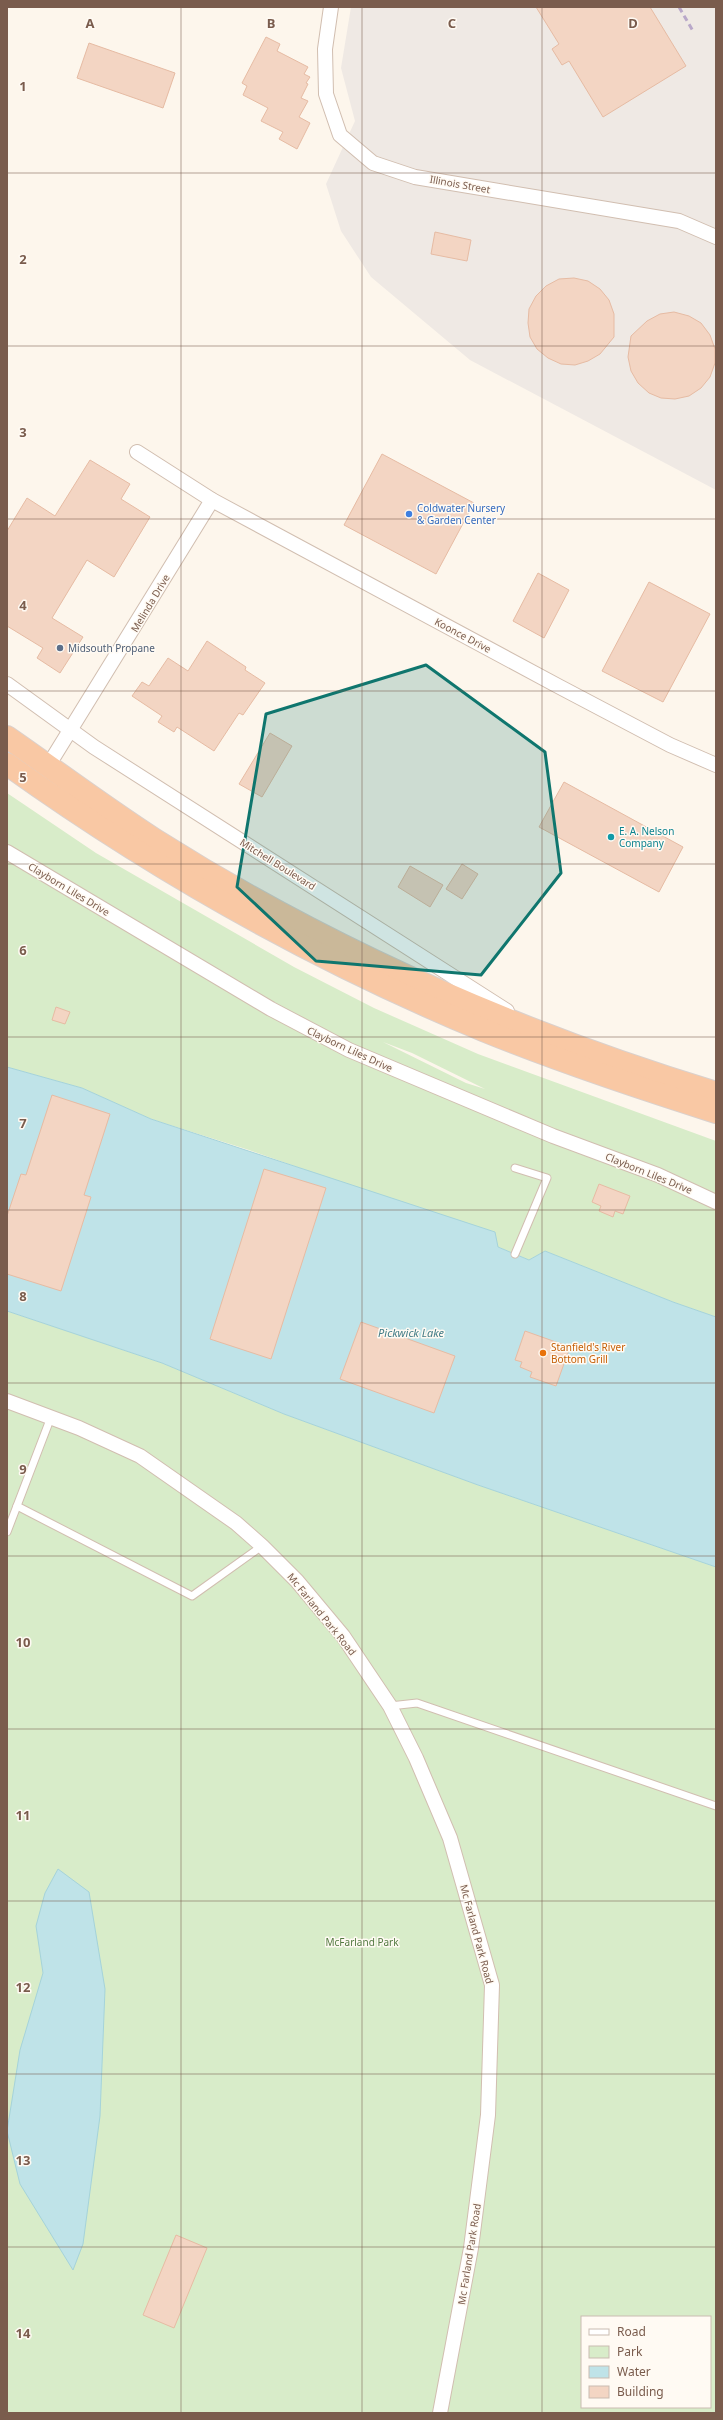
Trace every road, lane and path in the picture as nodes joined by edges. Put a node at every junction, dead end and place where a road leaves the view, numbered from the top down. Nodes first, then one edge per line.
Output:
1 (331, 7) edge
2 (716, 237) edge
3 (137, 452) dead end
4 (212, 500) junction
5 (7, 684) edge
6 (71, 732) junction
7 (7, 737) edge
8 (7, 764) edge
9 (716, 765) edge
10 (48, 766) junction
11 (8, 856) edge
12 (552, 1038) junction
13 (716, 1093) edge
14 (716, 1112) edge
15 (515, 1168) dead end
16 (716, 1202) edge
17 (515, 1254) dead end
18 (7, 1401) edge
19 (51, 1417) junction
20 (17, 1506) junction
21 (7, 1532) edge
22 (262, 1546) junction
23 (390, 1706) junction
24 (716, 1806) edge
25 (440, 2413) edge

1 - 2 street, Illinois Street
3 - 4 street, Koonce Drive
4 - 6 street, Melinda Drive
4 - 9 street, Koonce Drive
5 - 6 street, Mitchell Boulevard
6 - 10 street, Melinda Drive
6 - 12 street, Mitchell Boulevard
7 - 10 highway
8 - 14 highway
10 - 12 highway
11 - 16 street, Clayborn Liles Drive
12 - 13 highway
15 - 17 lane
18 - 19 street, Mc Farland Park Road
19 - 20 lane
19 - 22 street, Mc Farland Park Road
20 - 21 lane
20 - 22 lane
22 - 23 street, Mc Farland Park Road
23 - 24 lane
23 - 25 street, Mc Farland Park Road

